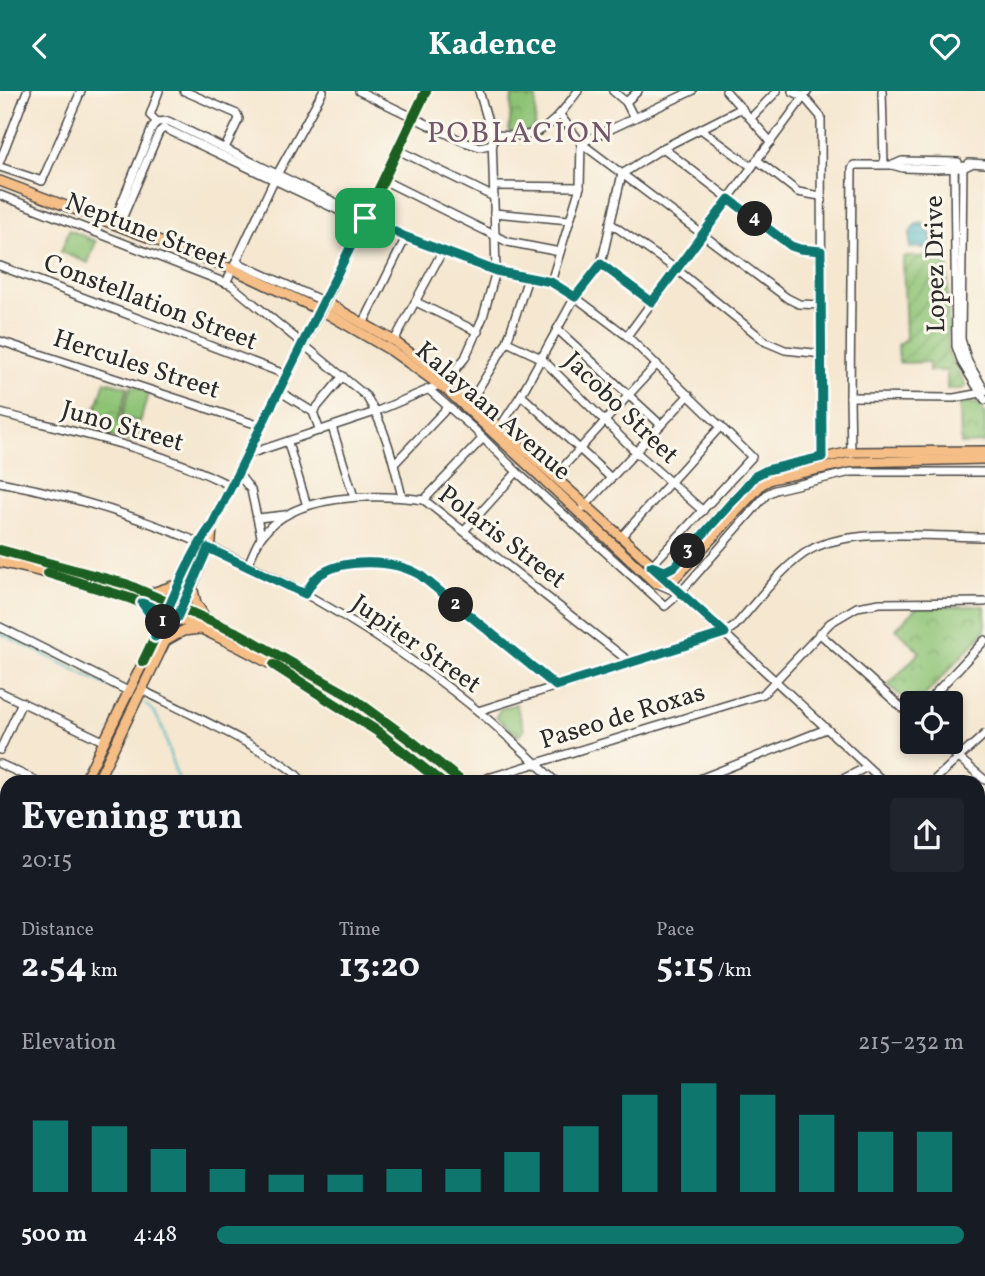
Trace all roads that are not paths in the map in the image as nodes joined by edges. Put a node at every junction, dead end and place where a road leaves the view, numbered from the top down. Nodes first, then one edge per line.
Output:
1 (27, 91) edge
2 (81, 91) edge
3 (159, 91) edge
4 (184, 91) edge
5 (323, 91) edge
6 (359, 91) edge
7 (426, 91) edge
8 (479, 91) edge
9 (575, 91) edge
10 (613, 91) edge
11 (638, 91) edge
12 (692, 91) edge
13 (726, 91) edge
14 (777, 91) edge
15 (792, 91) edge
16 (883, 91) edge
17 (806, 94) edge
18 (626, 102) junction
19 (742, 109) junction
20 (560, 115) junction
21 (413, 118) junction
22 (634, 118) junction
23 (751, 118) junction
24 (157, 122) junction
25 (702, 130) junction
26 (493, 140) junction
27 (581, 142) junction
28 (771, 142) junction
29 (225, 148) junction
30 (663, 148) junction
31 (398, 150) junction
32 (235, 157) junction
33 (0, 161) edge
34 (755, 164) junction
35 (985, 164) edge
36 (888, 165) junction
37 (953, 165) junction
38 (966, 165) junction
39 (0, 167) edge
40 (137, 174) junction
41 (621, 174) junction
42 (276, 177) junction
43 (383, 180) junction
44 (0, 181) edge
45 (494, 186) junction
46 (580, 187) junction
47 (0, 195) edge
48 (820, 196) junction
49 (494, 197) junction
50 (729, 199) junction
51 (494, 213) junction
52 (364, 220) junction
53 (569, 220) junction
54 (610, 223) junction
55 (116, 225) junction
56 (704, 234) junction
57 (495, 236) junction
58 (406, 237) junction
59 (821, 251) junction
60 (442, 252) junction
61 (560, 252) junction
62 (601, 264) junction
63 (234, 265) junction
64 (0, 266) edge
65 (676, 269) junction
66 (496, 271) junction
67 (528, 278) junction
68 (551, 282) junction
69 (226, 283) junction
70 (575, 297) junction
71 (416, 302) junction
72 (652, 302) junction
73 (822, 305) junction
74 (323, 306) junction
75 (363, 324) junction
76 (557, 330) junction
77 (478, 332) junction
78 (627, 336) junction
79 (0, 341) edge
80 (394, 341) junction
81 (507, 342) junction
82 (304, 344) junction
83 (823, 353) junction
84 (541, 358) junction
85 (657, 364) junction
86 (287, 375) junction
87 (343, 376) junction
88 (443, 382) junction
89 (428, 390) junction
90 (983, 390) edge
91 (279, 391) junction
92 (521, 395) junction
93 (629, 395) junction
94 (689, 395) junction
95 (850, 397) junction
96 (471, 401) junction
97 (449, 407) junction
98 (313, 412) junction
99 (374, 412) junction
100 (0, 413) edge
101 (605, 421) junction
102 (661, 425) junction
103 (261, 426) junction
104 (721, 426) junction
105 (332, 427) junction
106 (500, 427) junction
107 (320, 431) junction
108 (484, 438) junction
109 (288, 443) junction
110 (580, 449) junction
111 (983, 449) edge
112 (636, 452) junction
113 (246, 455) junction
114 (822, 457) junction
115 (852, 457) junction
116 (985, 459) edge
117 (394, 464) junction
118 (985, 471) edge
119 (237, 472) junction
120 (517, 472) junction
121 (555, 476) junction
122 (611, 478) junction
123 (0, 482) edge
124 (670, 482) junction
125 (231, 486) junction
126 (354, 497) junction
127 (402, 497) junction
128 (424, 500) junction
129 (586, 505) junction
130 (307, 506) junction
131 (703, 511) junction
132 (579, 513) junction
133 (289, 514) junction
134 (258, 517) junction
135 (465, 530) junction
136 (261, 536) junction
137 (621, 537) junction
138 (985, 537) edge
139 (204, 546) junction
140 (0, 549) edge
141 (0, 562) edge
142 (248, 565) junction
143 (655, 568) junction
144 (669, 582) junction
145 (181, 583) junction
146 (658, 584) junction
147 (192, 586) junction
148 (152, 593) junction
149 (680, 593) junction
150 (305, 594) junction
151 (985, 602) edge
152 (142, 603) junction
153 (172, 603) junction
154 (182, 608) junction
155 (167, 613) junction
156 (177, 618) junction
157 (206, 619) junction
158 (0, 627) edge
159 (200, 629) junction
160 (725, 633) junction
161 (819, 633) junction
162 (155, 637) junction
163 (985, 640) edge
164 (166, 641) junction
165 (631, 663) junction
166 (777, 681) junction
167 (556, 686) junction
168 (142, 690) junction
169 (937, 691) edge
170 (0, 692) edge
171 (126, 696) junction
172 (22, 702) junction
173 (900, 706) edge
174 (478, 711) junction
175 (827, 729) junction
176 (985, 734) edge
177 (103, 741) junction
178 (0, 750) edge
179 (953, 754) edge
180 (959, 759) junction
181 (0, 764) edge
182 (536, 764) junction
183 (420, 766) junction
184 (867, 768) junction
185 (24, 775) edge
186 (86, 775) edge
187 (100, 775) edge
188 (297, 775) edge
189 (424, 775) edge
190 (432, 775) edge
191 (454, 775) edge
192 (504, 775) edge
193 (548, 775) edge
194 (710, 775) edge
195 (852, 775) edge
196 (876, 775) edge
197 (940, 775) edge
198 (979, 775) edge

1 - 33 street
2 - 39 street
3 - 24 street
4 - 29 street
5 - 42 street
6 - 21 street
7 - 21 main road
8 - 26 street
9 - 20 street
10 - 18 street
11 - 18 street
12 - 22 street
13 - 19 street
14 - 23 street
15 - 17 street
16 - 36 street
17 - 28 street
17 - 48 street
18 - 22 street
19 - 23 street
19 - 25 street
20 - 26 street
20 - 27 street
21 - 26 street
21 - 31 main road
22 - 27 street
23 - 28 street
24 - 29 street
24 - 40 street
25 - 30 street
25 - 34 street
26 - 45 street
27 - 41 street
27 - 46 street
28 - 34 street
29 - 32 street
30 - 41 street
30 - 50 street
31 - 43 main road
31 - 49 street
32 - 40 street
32 - 42 street
34 - 48 street
34 - 50 street
35 - 38 street
36 - 37 street
36 - 95 street
37 - 38 street
37 - 90 street, Lopez Drive
38 - 90 street, Lopez Drive
40 - 55 street
41 - 54 street
41 - 56 street
42 - 52 street
42 - 63 street
43 - 52 main road
43 - 57 street
44 - 55 main road, Kalayaan Avenue
45 - 46 street
45 - 49 street
46 - 53 street
47 - 69 street, Neptune Street
48 - 59 street
49 - 51 street
50 - 56 street
50 - 59 street
51 - 53 street
51 - 57 street
52 - 58 street
52 - 74 main road
53 - 61 street
54 - 62 street
54 - 65 street
55 - 63 main road, Kalayaan Avenue
56 - 65 street
56 - 73 street
57 - 61 street
57 - 66 street
58 - 60 street
58 - 75 street
59 - 73 street
60 - 66 street
60 - 71 street
61 - 68 street
62 - 70 street
62 - 72 street
63 - 69 street
63 - 74 main road, Kalayaan Avenue
64 - 86 street, Constellation Street
65 - 72 street
65 - 83 street
66 - 67 street
66 - 77 street
67 - 68 street
67 - 81 street
68 - 70 street
69 - 82 street, Neptune Street
70 - 76 street
70 - 78 street
71 - 77 street
71 - 80 street
72 - 78 street
73 - 83 street
74 - 75 main road, Kalayaan Avenue
74 - 82 main road
74 - 88 main road, Kalayaan Avenue
75 - 80 main road, Kalayaan Avenue
76 - 84 street
76 - 93 street
77 - 88 street
78 - 85 street
79 - 103 street, Hercules Street
80 - 88 main road, Kalayaan Avenue
81 - 84 street, Jacobo Street
81 - 96 street
82 - 86 main road
82 - 87 street, Neptune Street
83 - 114 street
84 - 92 street
84 - 101 street, Jacobo Street
85 - 93 street
85 - 94 street
86 - 91 main road
87 - 98 street
87 - 99 street, Neptune Street
88 - 89 street
88 - 96 main road, Kalayaan Avenue
88 - 132 main road, Kalayaan Avenue
89 - 97 street
89 - 99 street
90 - 95 street
91 - 98 street
91 - 103 main road
92 - 106 street
92 - 110 street
93 - 101 street
93 - 102 street
94 - 102 street
94 - 104 street
95 - 115 street
96 - 106 main road, Kalayaan Avenue
97 - 108 street
97 - 117 street
98 - 107 street
99 - 105 street
99 - 117 street, Neptune Street
100 - 125 street, Juno Street
101 - 110 street
101 - 112 street, Jacobo Street
102 - 112 street
103 - 113 main road
104 - 124 street
104 - 131 street
105 - 107 street
105 - 126 street
106 - 121 main road, Kalayaan Avenue
107 - 109 street
108 - 120 street
108 - 128 street
109 - 113 street
109 - 130 street
110 - 121 street
110 - 122 street
111 - 115 main road
112 - 122 street
112 - 124 street, Jacobo Street
113 - 119 main road
114 - 115 main road
114 - 143 main road
115 - 116 main road
115 - 144 main road
117 - 127 street, Neptune Street
118 - 149 street
119 - 125 main road
119 - 134 street
120 - 135 street
120 - 149 street
121 - 129 main road, Kalayaan Avenue
122 - 129 street
123 - 139 street, Jupiter Street
124 - 131 street, Jacobo Street
124 - 137 street
125 - 139 main road
126 - 127 street, Polaris Street
126 - 130 street, Polaris Street
127 - 128 street, Polaris Street
128 - 135 street, Polaris Street
129 - 132 street
129 - 137 main road, Kalayaan Avenue
130 - 133 street, Polaris Street
131 - 143 street
132 - 146 main road, Kalayaan Avenue
133 - 134 street, Polaris Street
133 - 136 street, Polaris Street
134 - 136 street
135 - 165 street, Polaris Street
136 - 142 street, Polaris Street
137 - 143 main road, Kalayaan Avenue
138 - 160 street
139 - 142 street, Jupiter Street
139 - 145 main road
139 - 147 main road
140 - 148 main road
141 - 152 main road
142 - 150 street, Jupiter Street
143 - 144 main road, Kalayaan Avenue
144 - 146 main road
144 - 149 street
145 - 148 main road
145 - 153 main road
146 - 149 street
147 - 154 main road
147 - 157 main road
148 - 153 main road
149 - 160 street
150 - 167 street
150 - 174 street, Jupiter Street
151 - 161 street, Paseo de Roxas
152 - 155 main road
152 - 162 main road
153 - 154 main road
153 - 155 main road
154 - 156 main road
154 - 157 main road
155 - 156 main road
155 - 162 main road
156 - 159 main road
156 - 164 main road
157 - 191 main road
158 - 171 street
159 - 164 main road
159 - 183 main road
160 - 165 street
160 - 166 street
161 - 166 street, Paseo de Roxas
161 - 173 street
162 - 171 main road
163 - 169 street
164 - 168 main road
165 - 167 street
166 - 175 street
166 - 182 street, Paseo de Roxas
167 - 174 street
168 - 187 main road
168 - 188 street
170 - 172 street
171 - 177 main road
172 - 177 street
172 - 178 street
174 - 182 street, Jupiter Street
175 - 184 street
175 - 194 street
176 - 180 street
177 - 186 main road
179 - 180 street
180 - 197 street
180 - 198 street
181 - 185 street
182 - 192 street, Paseo de Roxas
182 - 193 street, Jupiter Street
183 - 189 main road
183 - 190 main road
184 - 195 street
184 - 196 street

